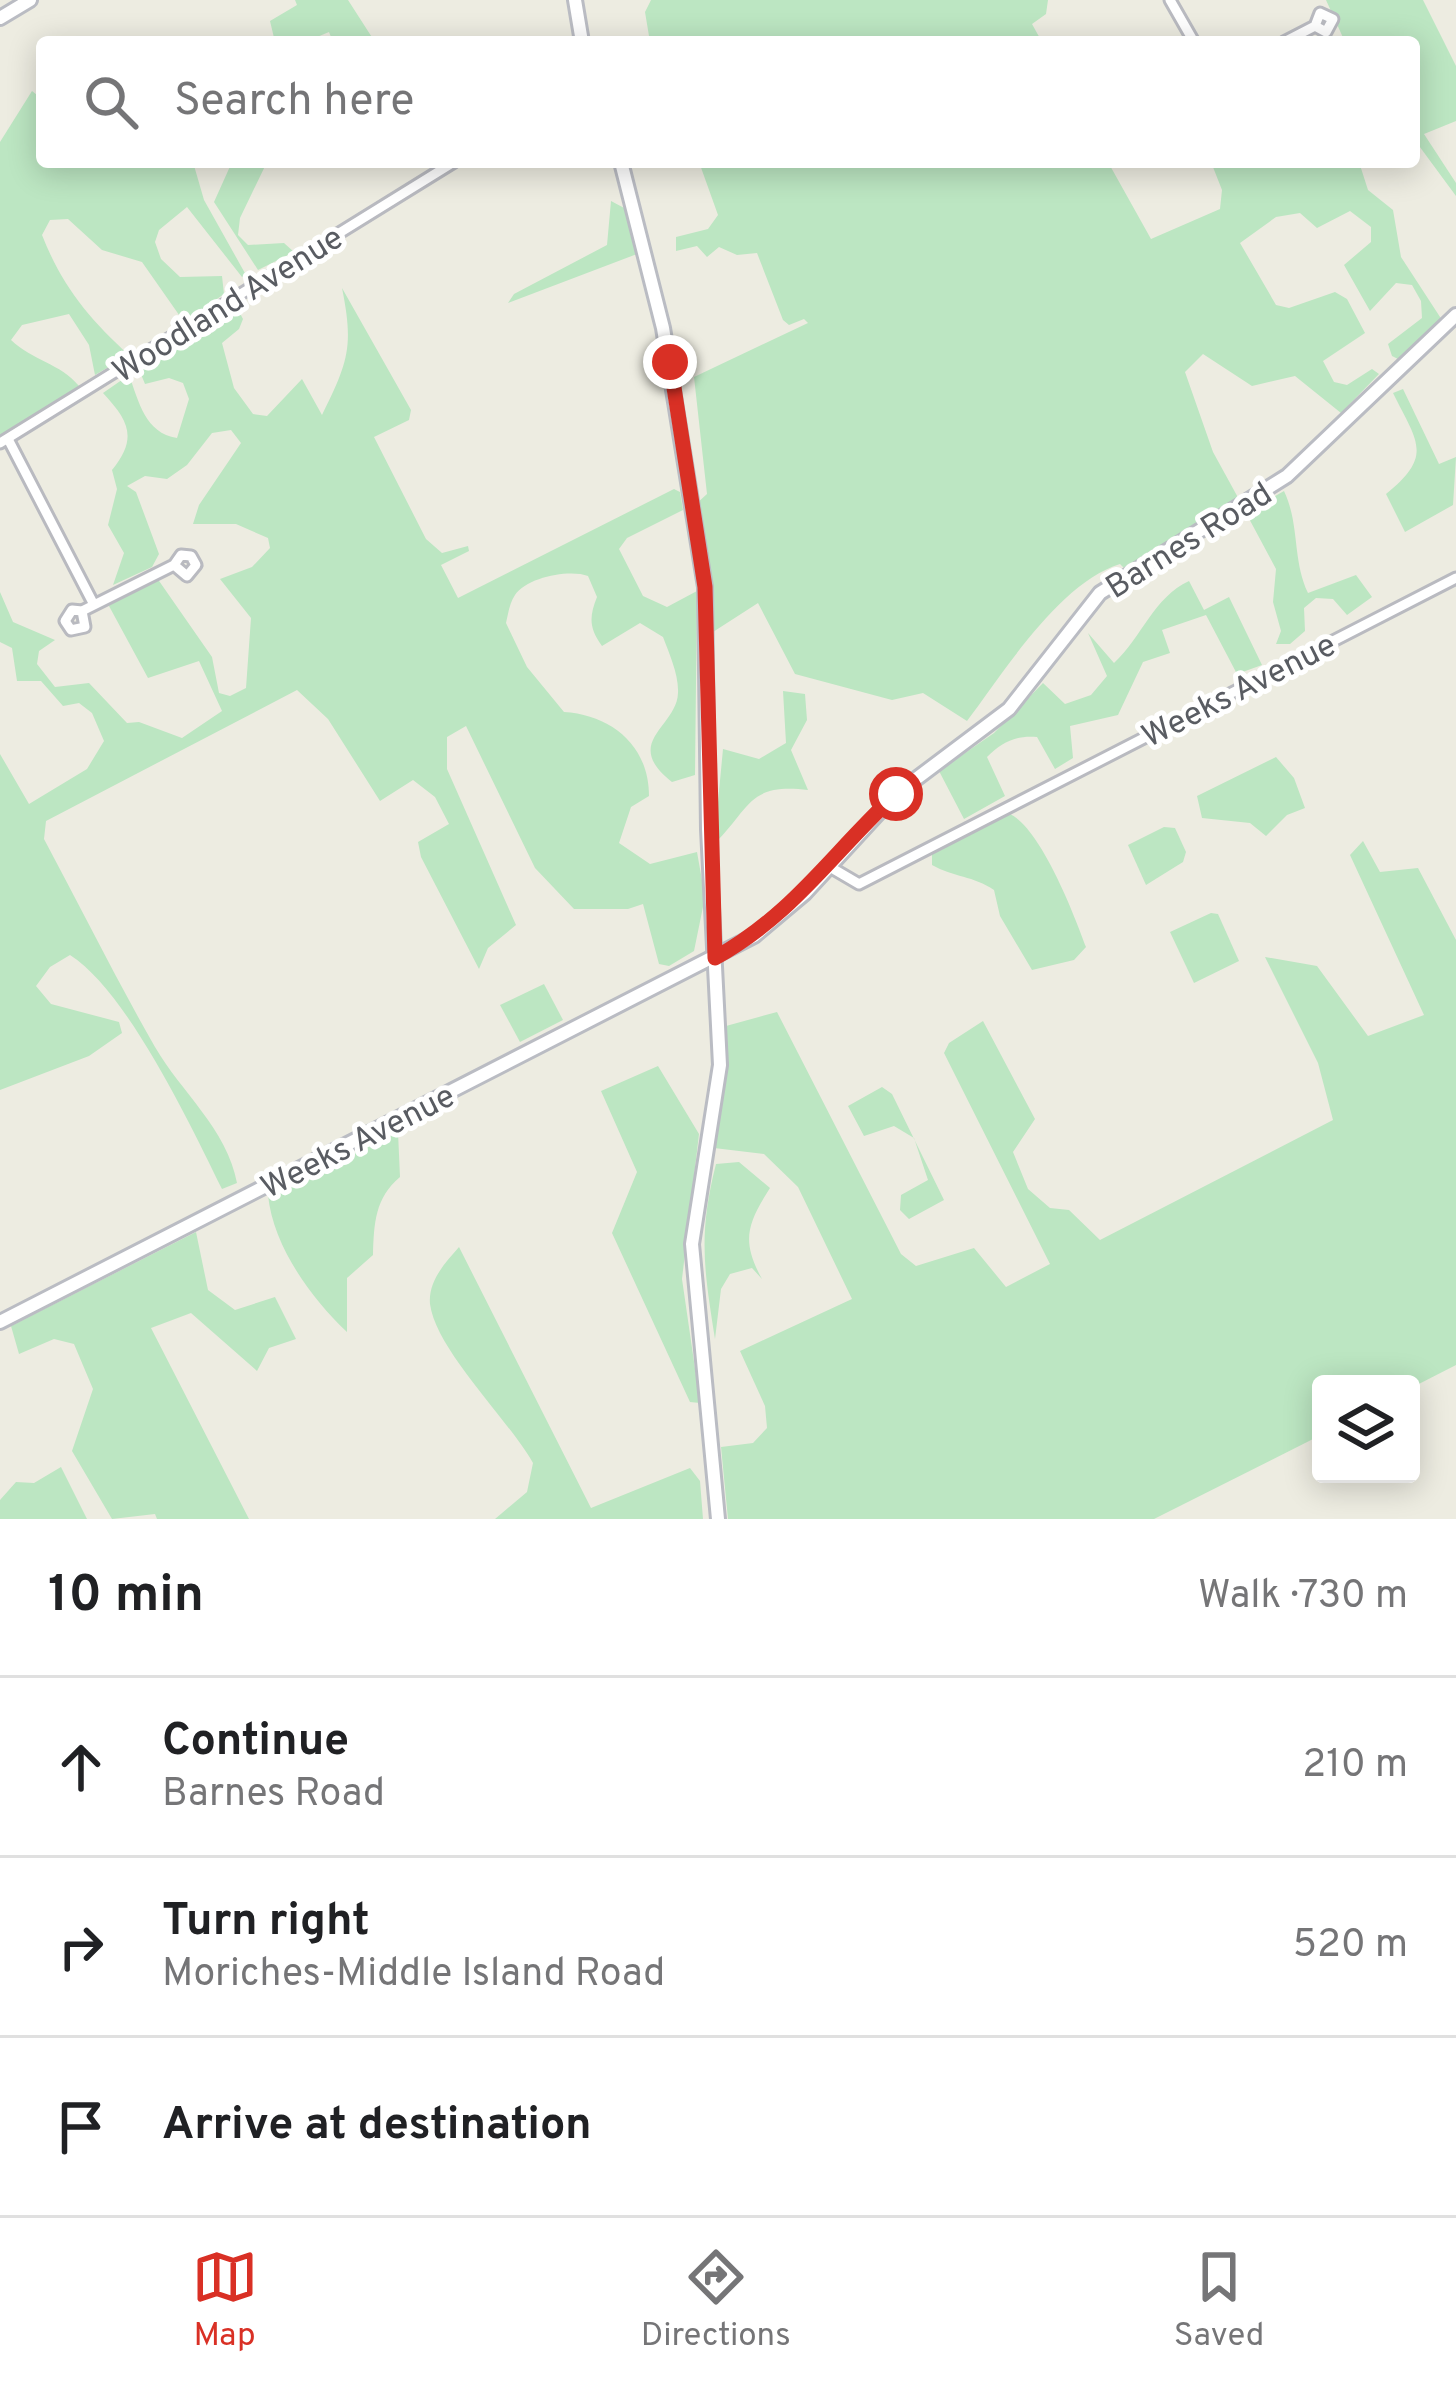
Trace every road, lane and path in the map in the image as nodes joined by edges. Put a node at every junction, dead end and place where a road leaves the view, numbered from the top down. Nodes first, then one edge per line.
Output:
1 (30, 0) edge
2 (575, 0) edge
3 (1170, 0) edge
4 (0, 18) edge
5 (1315, 26) dead end
6 (581, 36) edge
7 (1191, 36) edge
8 (1296, 36) edge
9 (444, 168) edge
10 (623, 168) edge
11 (1456, 315) edge
12 (4, 441) edge
13 (174, 566) dead end
14 (1456, 578) edge
15 (92, 601) junction
16 (82, 610) dead end
17 (830, 867) junction
18 (715, 958) junction
19 (0, 1322) edge
20 (718, 1519) edge

1 - 4 street
2 - 6 street
3 - 7 street
5 - 8 street
9 - 12 street, Woodland Avenue
10 - 18 street
11 - 17 street, Barnes Road
12 - 15 street
13 - 15 street
14 - 17 street, Weeks Avenue
15 - 16 street
17 - 18 street, Barnes Road
18 - 19 street, Weeks Avenue
18 - 20 street

